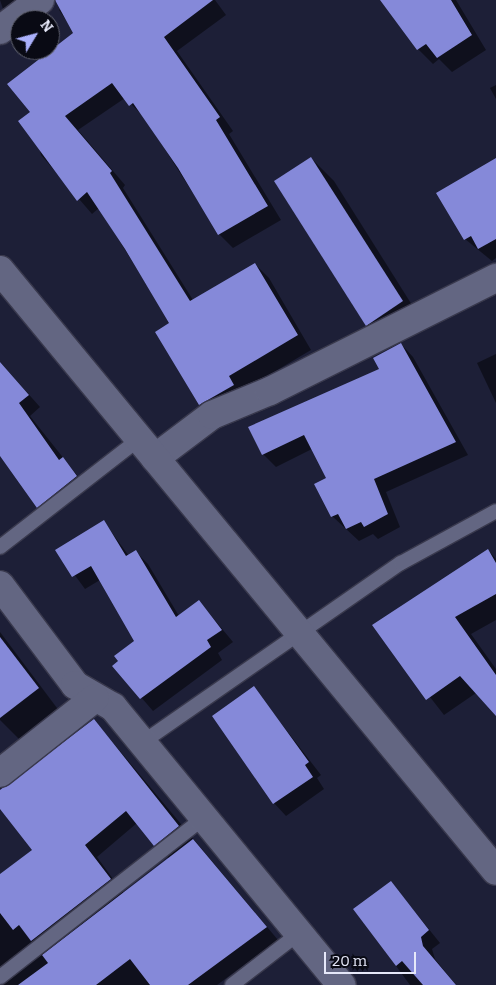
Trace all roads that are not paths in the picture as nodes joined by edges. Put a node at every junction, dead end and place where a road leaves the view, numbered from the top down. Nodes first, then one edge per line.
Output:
1 (40, 0) edge
2 (0, 30) edge
3 (0, 270) edge
4 (496, 278) edge
5 (147, 449) junction
6 (495, 513) edge
7 (0, 547) edge
8 (0, 585) edge
9 (299, 632) junction
10 (95, 698) junction
11 (143, 742) junction
12 (4, 762) edge
13 (205, 816) junction
14 (496, 871) edge
15 (298, 934) junction
16 (0, 977) edge
17 (232, 985) edge
18 (341, 985) edge

1 - 2 street
3 - 5 street
4 - 5 street
5 - 7 lane
5 - 9 street
6 - 9 lane
8 - 10 street
9 - 11 lane
9 - 14 street
10 - 11 street
10 - 12 street
11 - 13 street
13 - 15 street
13 - 16 lane
15 - 17 lane
15 - 18 street

